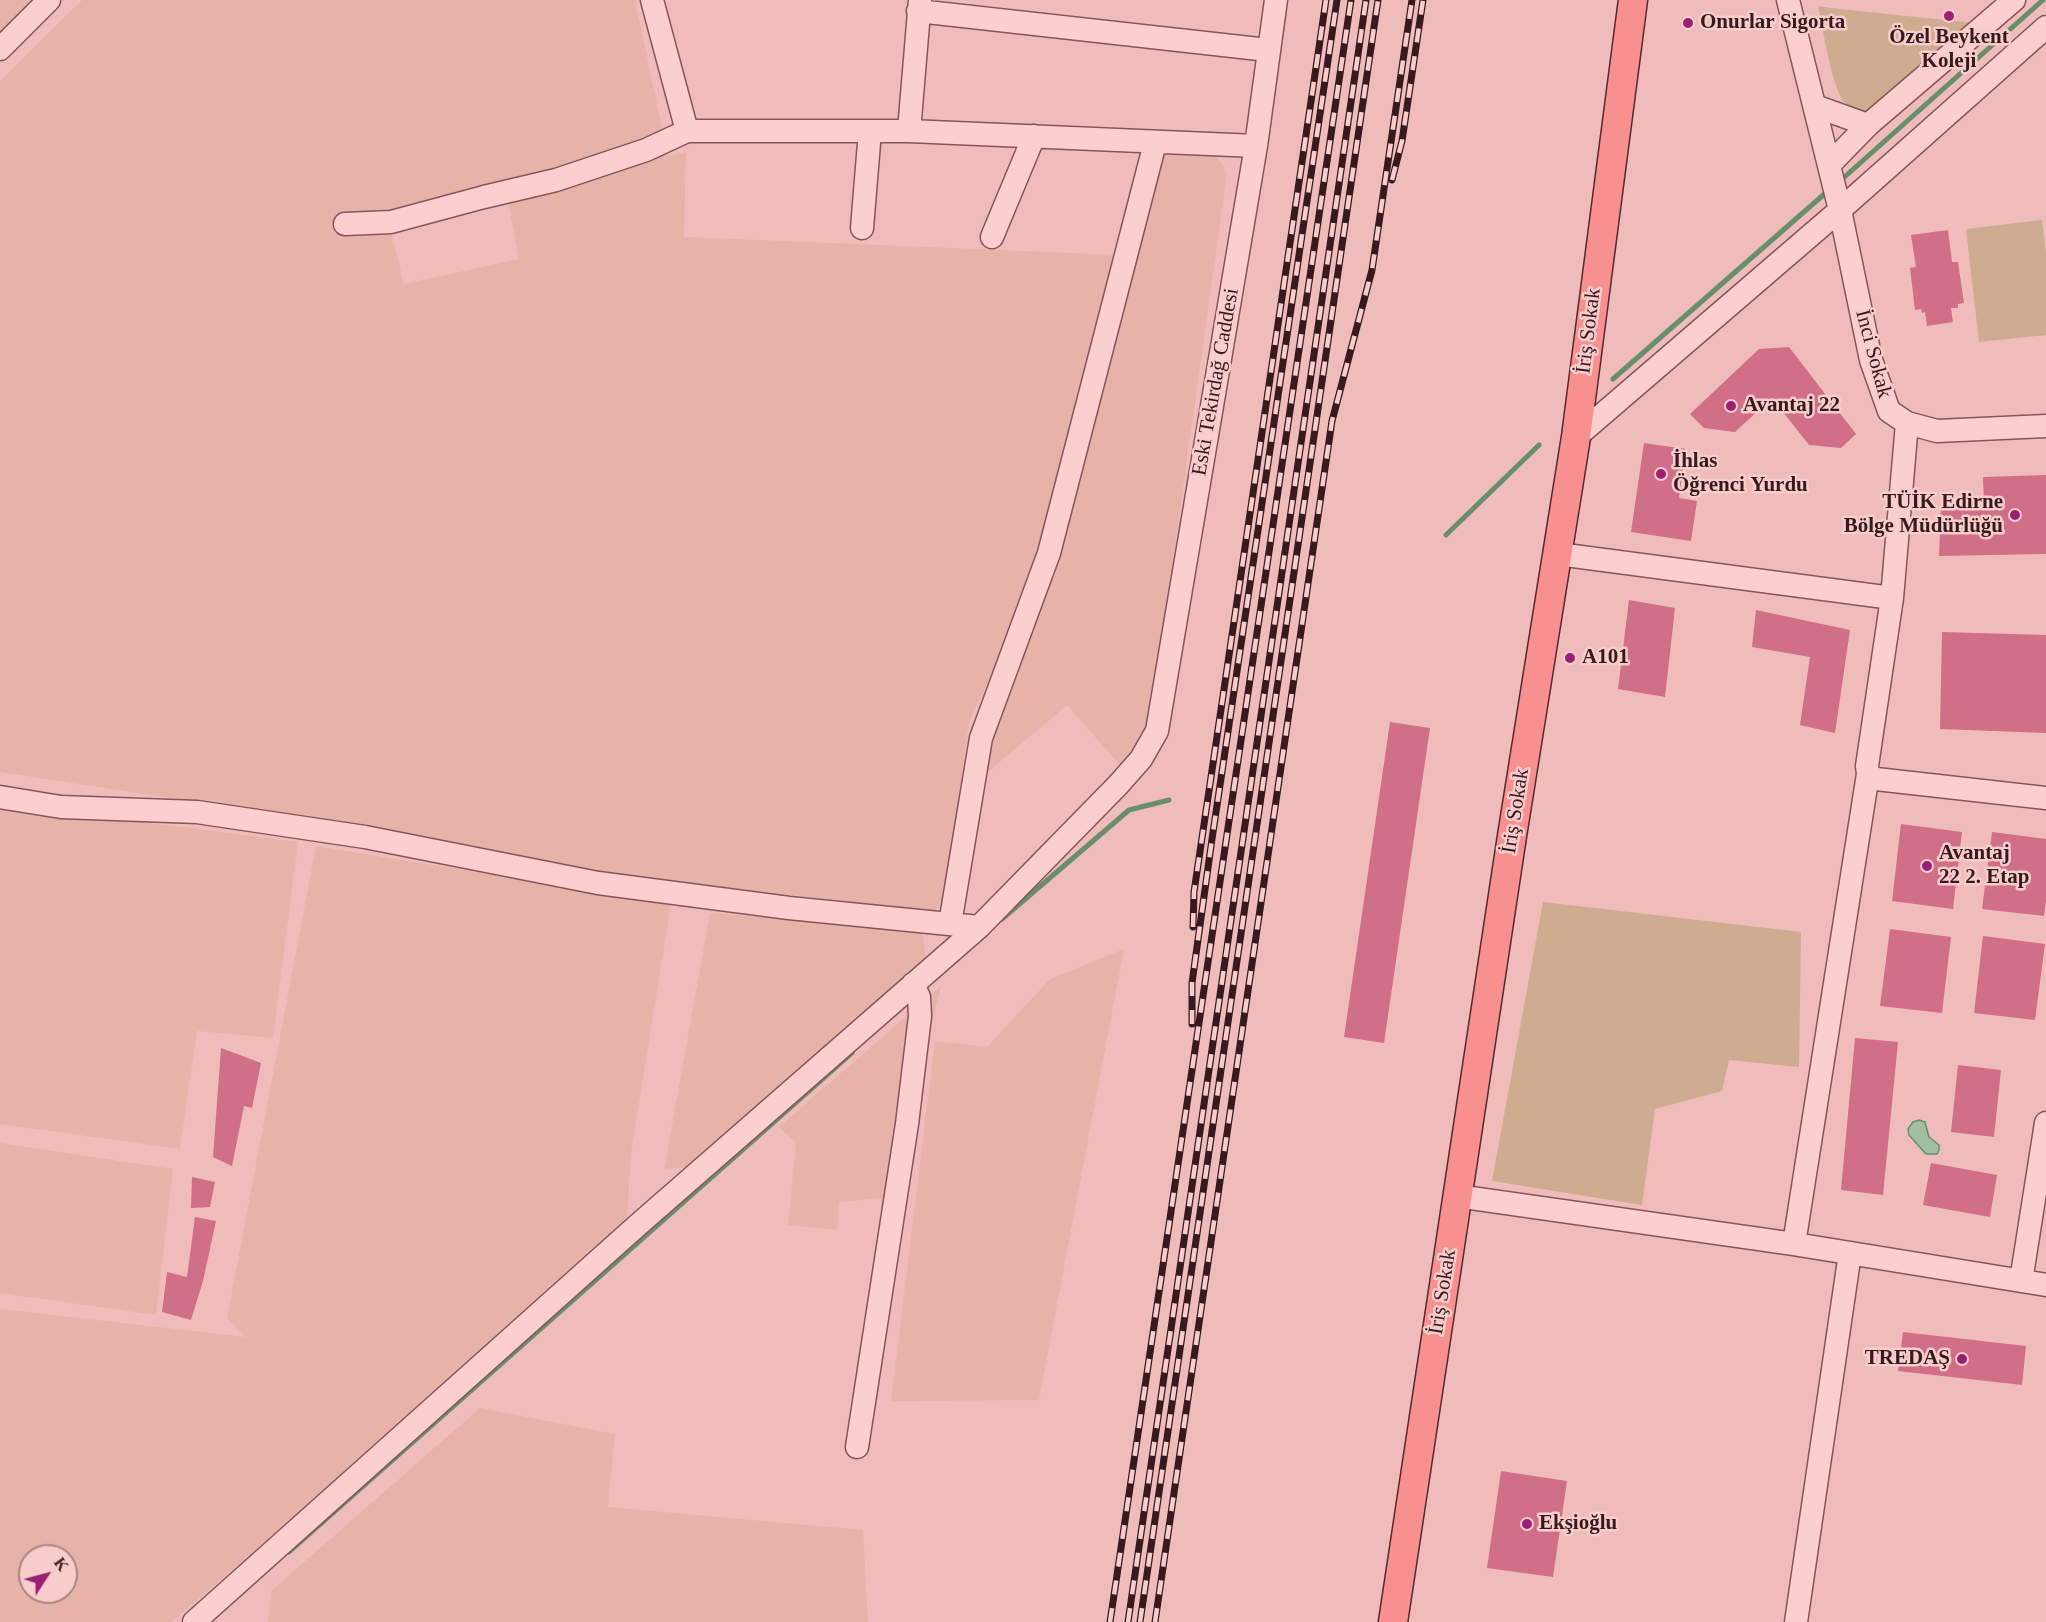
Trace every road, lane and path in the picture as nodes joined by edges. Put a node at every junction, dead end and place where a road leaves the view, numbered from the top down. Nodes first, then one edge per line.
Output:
1 (49, 0) edge
2 (652, 0) edge
3 (1276, 0) edge
4 (1633, 0) edge
5 (1788, 0) edge
6 (2014, 0) edge
7 (919, 5) edge
8 (2046, 27) edge
9 (0, 49) edge
10 (1268, 50) junction
11 (1815, 106) junction
12 (1868, 125) junction
13 (870, 131) junction
14 (909, 131) junction
15 (687, 132) junction
16 (1034, 136) junction
17 (1155, 143) junction
18 (1256, 146) junction
19 (1829, 165) junction
20 (1840, 210) junction
21 (345, 224) dead end
22 (862, 228) dead end
23 (993, 237) dead end
24 (1907, 423) junction
25 (2046, 426) edge
26 (1576, 437) junction
27 (1558, 554) junction
28 (1892, 598) junction
29 (1868, 774) junction
30 (0, 797) edge
31 (2046, 798) edge
32 (950, 924) junction
33 (979, 927) junction
34 (916, 989) junction
35 (2046, 1123) edge
36 (1457, 1196) junction
37 (1794, 1244) junction
38 (1850, 1253) junction
39 (2021, 1281) junction
40 (2046, 1285) edge
41 (857, 1447) dead end
42 (194, 1622) edge
43 (1393, 1622) edge
44 (1796, 1622) edge

1 - 9 street
2 - 15 street
3 - 10 street, Eski Tekirdağ Caddesi
4 - 26 main road, İriş Sokak
5 - 11 street, İnci Sokak
6 - 12 street
7 - 10 street
7 - 14 street
8 - 20 street
10 - 18 street, Eski Tekirdağ Caddesi
11 - 12 street
11 - 19 street, İnci Sokak
12 - 19 street
13 - 14 street
13 - 15 street
13 - 22 street
14 - 16 street
15 - 21 street
16 - 17 street
16 - 23 street
17 - 18 street
17 - 32 street
18 - 33 street, Eski Tekirdağ Caddesi
19 - 20 street, İnci Sokak
20 - 24 street, İnci Sokak
20 - 26 street
24 - 25 street
24 - 28 street, İnci Sokak
26 - 27 main road, İriş Sokak
27 - 28 street
27 - 36 main road, İriş Sokak
28 - 29 street, İnci Sokak
29 - 31 street
29 - 37 street, İnci Sokak
30 - 32 street
32 - 33 street
33 - 34 street, Eski Tekirdağ Caddesi
34 - 41 street
34 - 42 street, Eski Tekirdağ Caddesi
35 - 39 street
36 - 37 street
36 - 43 main road, İriş Sokak
37 - 38 street
38 - 39 street
38 - 44 street
39 - 40 street

